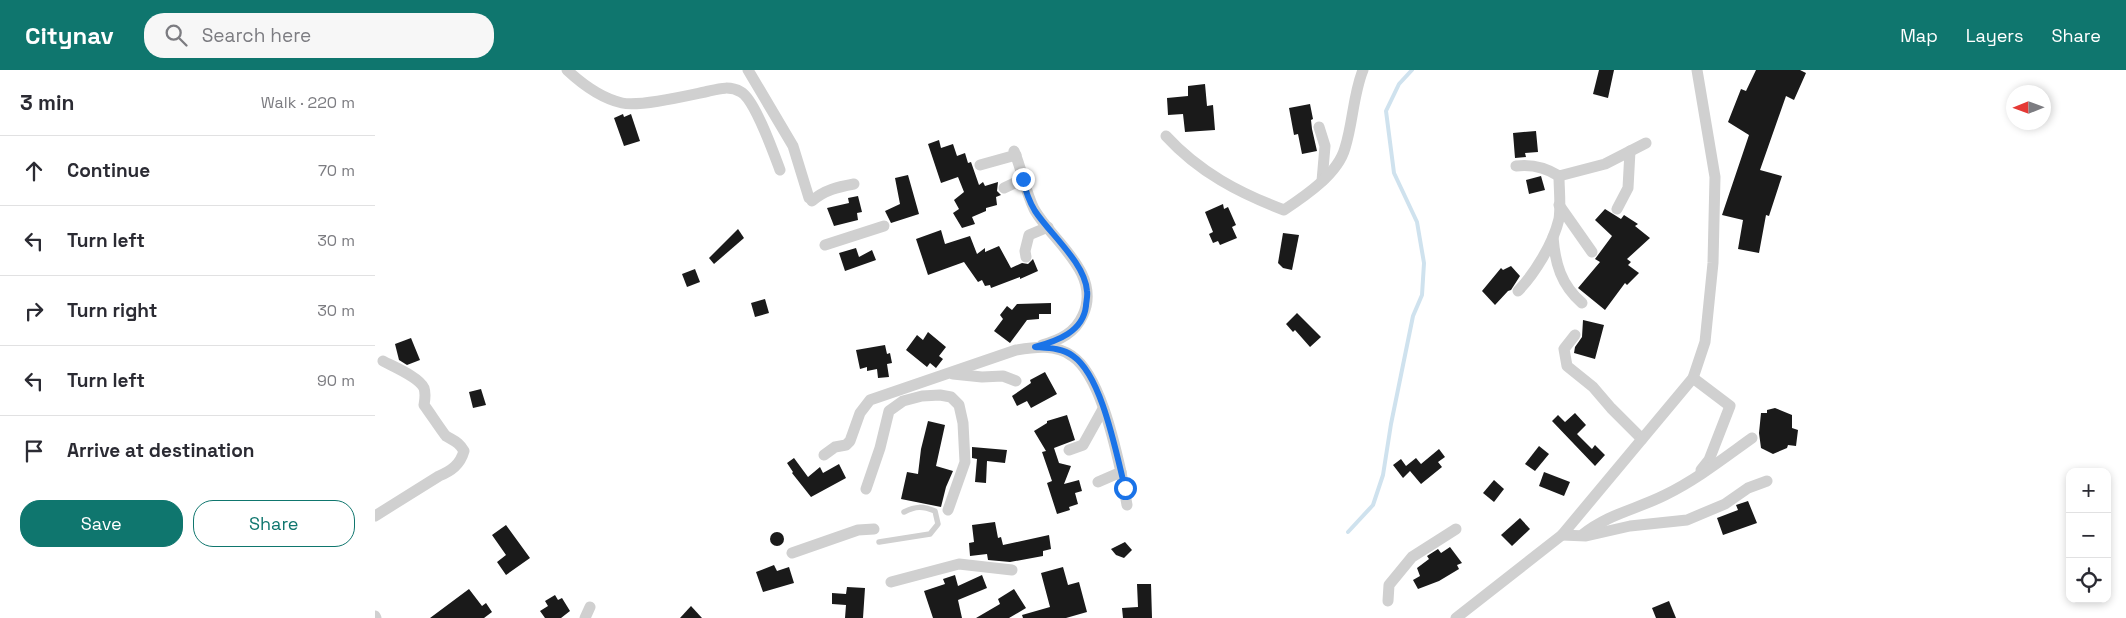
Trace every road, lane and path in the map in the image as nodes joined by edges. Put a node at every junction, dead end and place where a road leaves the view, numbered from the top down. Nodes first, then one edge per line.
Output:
1 (567, 70) edge
2 (748, 70) edge
3 (1363, 70) edge
4 (1697, 70) edge
5 (1319, 127) dead end
6 (1166, 136) dead end
7 (1646, 143) dead end
8 (1630, 151) junction
9 (981, 165) dead end
10 (1516, 166) dead end
11 (780, 170) dead end
12 (1559, 176) junction
13 (1023, 179) junction
14 (1322, 181) junction
15 (855, 184) dead end
16 (1004, 188) dead end
17 (1559, 205) junction
18 (1617, 209) dead end
19 (884, 226) dead end
20 (1048, 227) junction
21 (1552, 235) junction
22 (825, 245) dead end
23 (1592, 252) dead end
24 (1026, 258) dead end
25 (1518, 291) dead end
26 (1582, 303) dead end
27 (1575, 334) dead end
28 (1035, 347) junction
29 (383, 361) dead end
30 (946, 374) junction
31 (1693, 378) junction
32 (1016, 381) dead end
33 (1103, 409) junction
34 (1752, 438) dead end
35 (1642, 439) junction
36 (1069, 450) dead end
37 (824, 455) dead end
38 (1121, 472) junction
39 (1694, 479) junction
40 (1767, 481) dead end
41 (1098, 482) dead end
42 (866, 489) dead end
43 (1127, 505) dead end
44 (948, 510) dead end
45 (904, 512) dead end
46 (375, 516) edge
47 (875, 529) dead end
48 (1456, 529) dead end
49 (1562, 535) junction
50 (1581, 536) junction
51 (879, 542) dead end
52 (792, 553) dead end
53 (1011, 570) dead end
54 (891, 582) dead end
55 (1388, 601) dead end
56 (1456, 618) edge

1 - 11 street
2 - 15 street
3 - 14 street
4 - 31 street
5 - 14 street
6 - 14 street
7 - 8 street
8 - 12 street
8 - 18 street
9 - 13 street
10 - 12 street
12 - 17 street
13 - 16 street
13 - 20 street
17 - 21 street
17 - 23 street
19 - 22 street
20 - 24 street
20 - 28 street
21 - 25 street
21 - 26 street
27 - 35 street
28 - 30 street
28 - 33 street
29 - 46 street
30 - 32 street
30 - 37 street
31 - 35 street
31 - 39 street
33 - 36 street
33 - 38 street
34 - 39 street
35 - 49 street
38 - 41 street
38 - 43 street
39 - 50 street
40 - 50 street
42 - 44 street
45 - 51 lane
47 - 52 street
48 - 55 street
49 - 50 street
49 - 56 street
53 - 54 street

